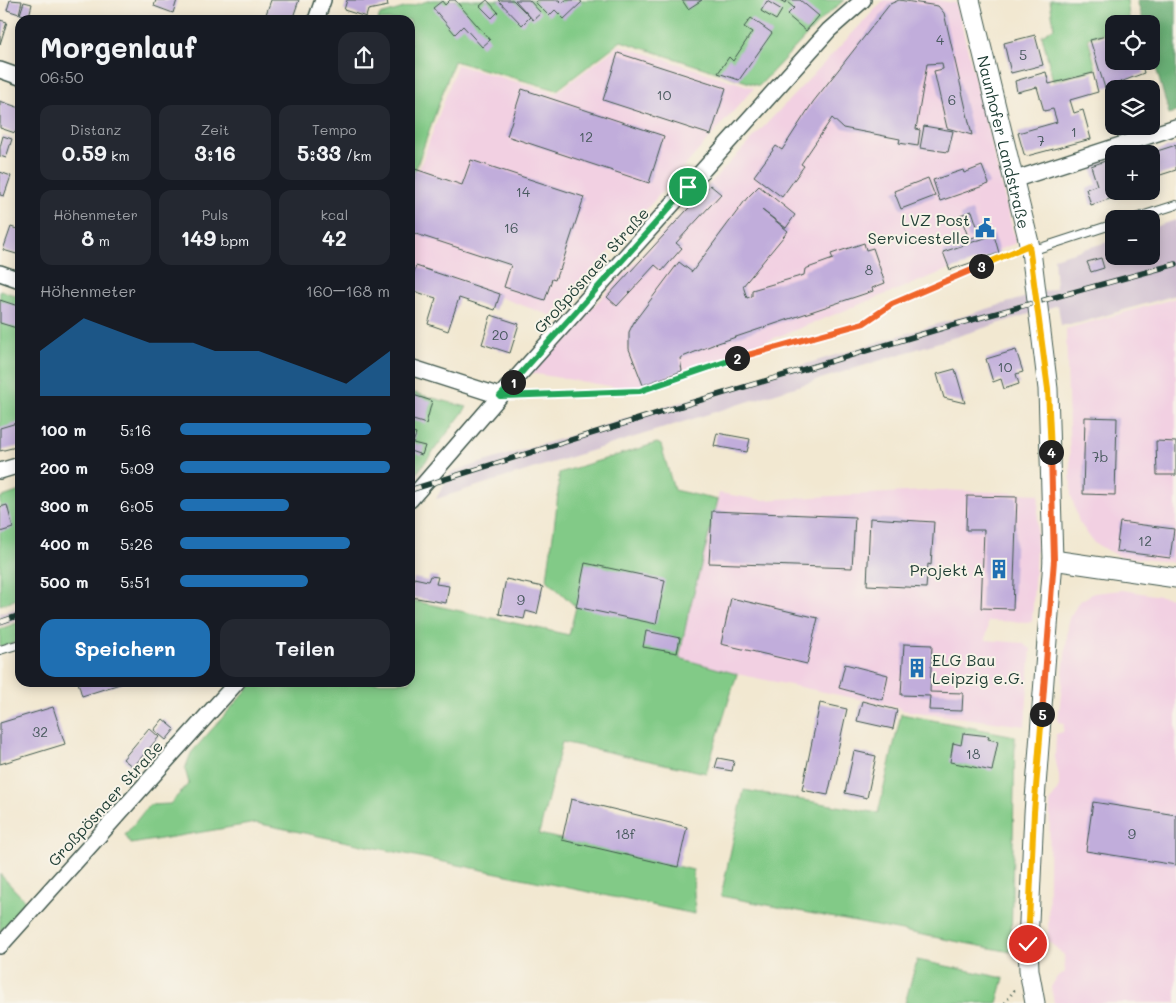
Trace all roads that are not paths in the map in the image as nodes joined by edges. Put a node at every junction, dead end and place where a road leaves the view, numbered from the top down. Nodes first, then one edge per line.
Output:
1 (323, 0) edge
2 (863, 0) edge
3 (970, 0) edge
4 (318, 15) edge
5 (0, 70) edge
6 (15, 75) edge
7 (1176, 127) edge
8 (1013, 180) junction
9 (1176, 205) edge
10 (1160, 210) edge
11 (1105, 227) edge
12 (1030, 248) junction
13 (0, 274) edge
14 (15, 278) edge
15 (415, 370) edge
16 (500, 396) junction
17 (15, 466) edge
18 (0, 471) edge
19 (415, 494) edge
20 (1054, 560) junction
21 (1176, 578) edge
22 (15, 646) edge
23 (0, 650) edge
24 (233, 687) edge
25 (0, 946) edge
26 (1035, 1003) edge

1 - 4 street
2 - 16 street, Großpösnaer Straße
3 - 8 street, Naunhofer Landstraße
5 - 6 street
7 - 8 street
8 - 12 street, Naunhofer Landstraße
9 - 10 lane
11 - 12 lane
12 - 20 street, Naunhofer Landstraße
13 - 14 street
15 - 16 street
16 - 19 street, Großpösnaer Straße
17 - 18 street
20 - 21 street
20 - 26 street, Naunhofer Landstraße
22 - 23 lane
24 - 25 street, Großpösnaer Straße

